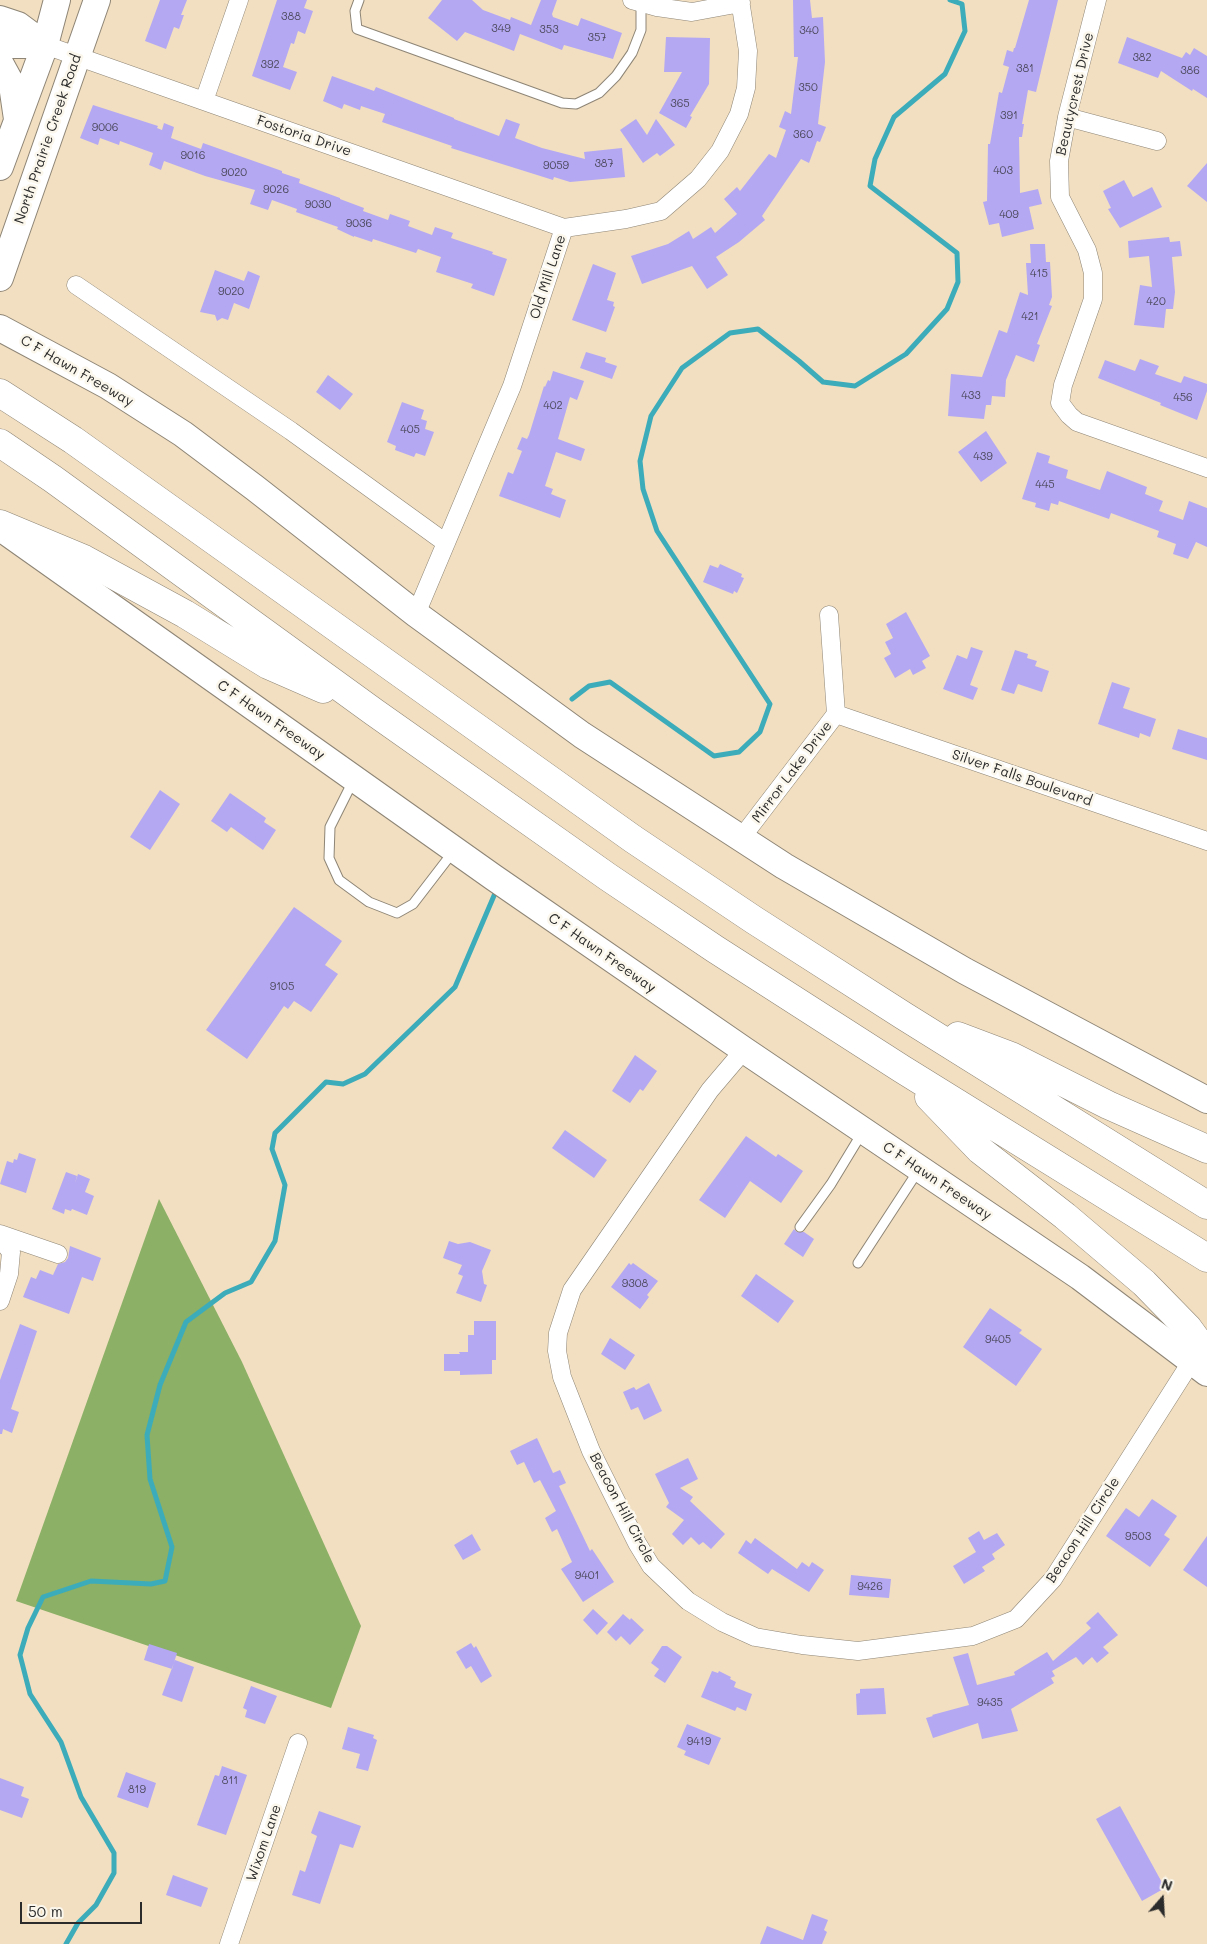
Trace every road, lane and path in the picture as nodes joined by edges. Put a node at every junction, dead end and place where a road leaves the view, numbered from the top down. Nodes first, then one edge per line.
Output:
1 (57, 0) edge
2 (97, 0) edge
3 (239, 0) edge
4 (359, 0) edge
5 (1097, 0) edge
6 (638, 1) edge
7 (741, 2) edge
8 (0, 19) edge
9 (0, 41) edge
10 (45, 45) junction
11 (77, 56) junction
12 (0, 63) edge
13 (204, 101) junction
14 (1067, 117) junction
15 (17, 119) junction
16 (1156, 141) dead end
17 (0, 167) edge
18 (564, 228) junction
19 (0, 278) edge
20 (76, 285) dead end
21 (0, 328) edge
22 (0, 393) edge
23 (0, 443) edge
24 (1207, 468) edge
25 (0, 526) edge
26 (446, 543) junction
27 (416, 614) junction
28 (829, 615) dead end
29 (374, 712) junction
30 (836, 714) junction
31 (354, 779) junction
32 (742, 837) junction
33 (1207, 841) edge
34 (454, 850) junction
35 (904, 1016) junction
36 (744, 1050) junction
37 (902, 1069) junction
38 (1207, 1100) edge
39 (863, 1131) junction
40 (1207, 1150) edge
41 (920, 1169) junction
42 (1207, 1205) edge
43 (800, 1227) dead end
44 (0, 1234) edge
45 (0, 1238) edge
46 (58, 1254) dead end
47 (1207, 1258) edge
48 (858, 1263) dead end
49 (0, 1301) edge
50 (1202, 1363) edge
51 (298, 1743) dead end
52 (229, 1944) edge

1 - 10 main road
2 - 11 main road, North Prairie Creek Road
3 - 13 street
4 - 6 lane
5 - 14 street, Beautycrest Drive
6 - 7 street
7 - 18 street, Old Mill Lane
8 - 10 main road
9 - 10 main road
10 - 11 street, Fostoria Drive
10 - 15 main road
11 - 13 street, Fostoria Drive
11 - 19 main road, North Prairie Creek Road
12 - 15 main road
13 - 18 street, Fostoria Drive
14 - 16 street
14 - 24 street, Beautycrest Drive
15 - 17 main road
18 - 26 street, Old Mill Lane
20 - 26 street
21 - 27 main road, C F Hawn Freeway
22 - 35 highway
23 - 29 highway
25 - 29 highway
25 - 31 main road, C F Hawn Freeway
26 - 27 street, Old Mill Lane
27 - 32 main road, C F Hawn Freeway
28 - 30 street, Mirror Lake Drive
29 - 37 highway
30 - 32 street, Mirror Lake Drive
30 - 33 street, Silver Falls Boulevard
31 - 34 main road, C F Hawn Freeway
31 - 34 lane
32 - 38 main road, C F Hawn Freeway
34 - 36 main road, C F Hawn Freeway
35 - 40 highway
35 - 42 highway
36 - 39 main road, C F Hawn Freeway
36 - 50 street, Beacon Hill Circle
37 - 47 highway
37 - 50 highway
39 - 41 main road, C F Hawn Freeway
39 - 43 lane
41 - 48 lane
41 - 50 main road, C F Hawn Freeway
44 - 46 street
45 - 49 street
51 - 52 street, Wixom Lane

